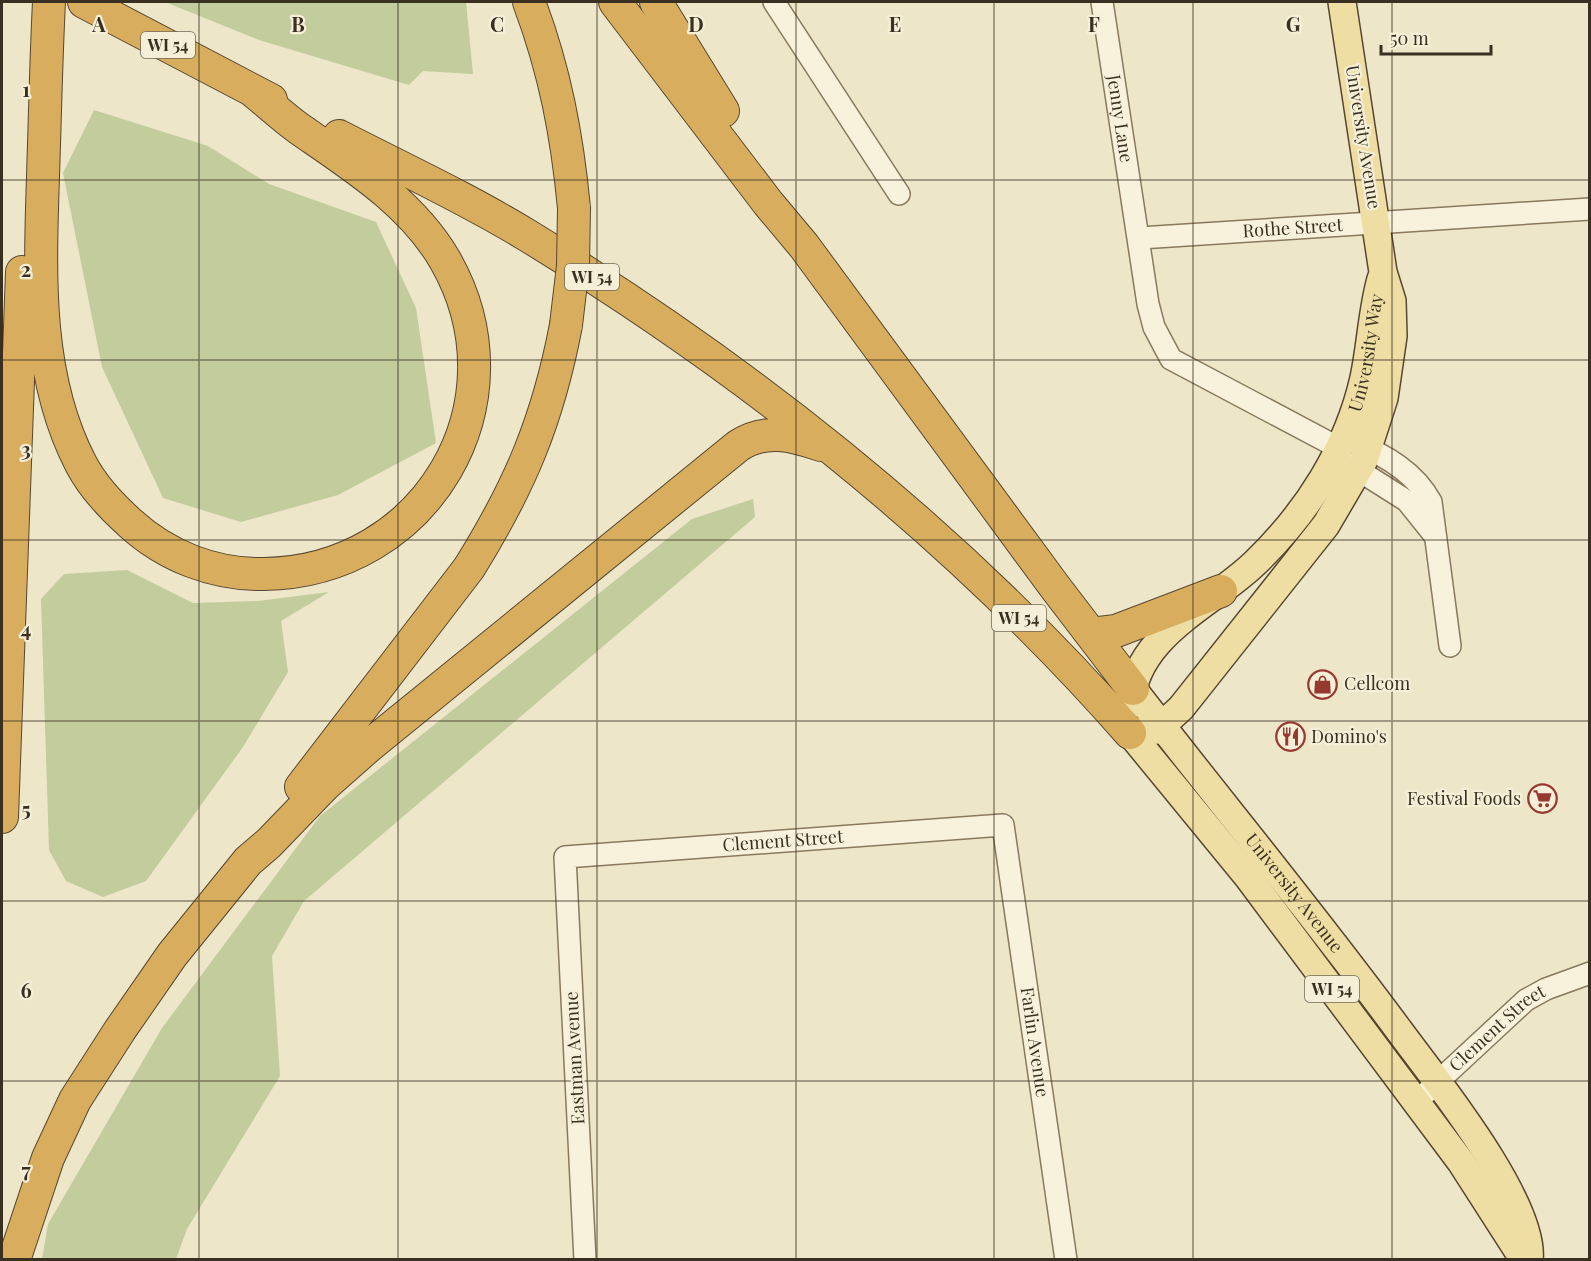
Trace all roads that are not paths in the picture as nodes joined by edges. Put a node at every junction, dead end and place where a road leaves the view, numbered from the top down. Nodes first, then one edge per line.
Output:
1 (34, 2) edge
2 (48, 2) edge
3 (84, 2) edge
4 (113, 2) edge
5 (529, 2) edge
6 (615, 2) edge
7 (656, 2) edge
8 (774, 2) edge
9 (1102, 2) edge
10 (1342, 2) edge
11 (39, 43) junction
12 (188, 55) junction
13 (252, 90) junction
14 (899, 194) dead end
15 (1590, 209) edge
16 (1376, 223) junction
17 (1140, 238) junction
18 (804, 246) junction
19 (1383, 272) junction
20 (1339, 447) junction
21 (831, 449) junction
22 (1364, 460) junction
23 (1221, 591) junction
24 (1090, 634) junction
25 (1450, 646) dead end
26 (1133, 689) junction
27 (1162, 727) junction
28 (1130, 733) junction
29 (2, 817) edge
30 (1003, 825) joint
31 (565, 857) joint
32 (248, 861) junction
33 (1590, 973) edge
34 (1438, 1082) junction
35 (1416, 1101) junction
36 (14, 1260) edge
37 (585, 1260) edge
38 (1066, 1260) edge
39 (1524, 1260) edge
40 (1529, 1260) edge

1 - 11 highway
2 - 11 highway
3 - 12 highway, WI 54
4 - 12 highway
5 - 32 highway, bridge
6 - 18 highway, WI 54
7 - 18 highway
8 - 14 street
9 - 17 street, Jenny Lane
10 - 16 main road, University Avenue
11 - 13 highway
11 - 29 highway
12 - 13 highway, WI 54
13 - 21 highway, WI 54
15 - 16 street, Rothe Street
16 - 17 street, Rothe Street
16 - 19 main road, University Avenue
17 - 20 street, Jenny Lane
18 - 24 highway, WI 54
19 - 20 main road, University Way
19 - 22 main road, University Way
20 - 22 street
20 - 23 main road, University Way
21 - 28 highway, WI 54
21 - 32 highway
22 - 25 street
22 - 27 main road, University Way
23 - 24 highway
23 - 26 main road, University Way
24 - 26 highway, WI 54
26 - 27 main road, University Avenue / WI 54
26 - 28 main road, University Way
27 - 28 main road
27 - 34 main road, University Avenue / WI 54
28 - 35 main road, University Avenue / WI 54
30 - 31 street, Clement Street
30 - 38 street, Farlin Avenue
31 - 37 street, Eastman Avenue
32 - 36 highway
33 - 34 street, Clement Street
34 - 35 street, Clement Street
34 - 40 main road, University Avenue / WI 54
35 - 39 main road, University Avenue / WI 54

